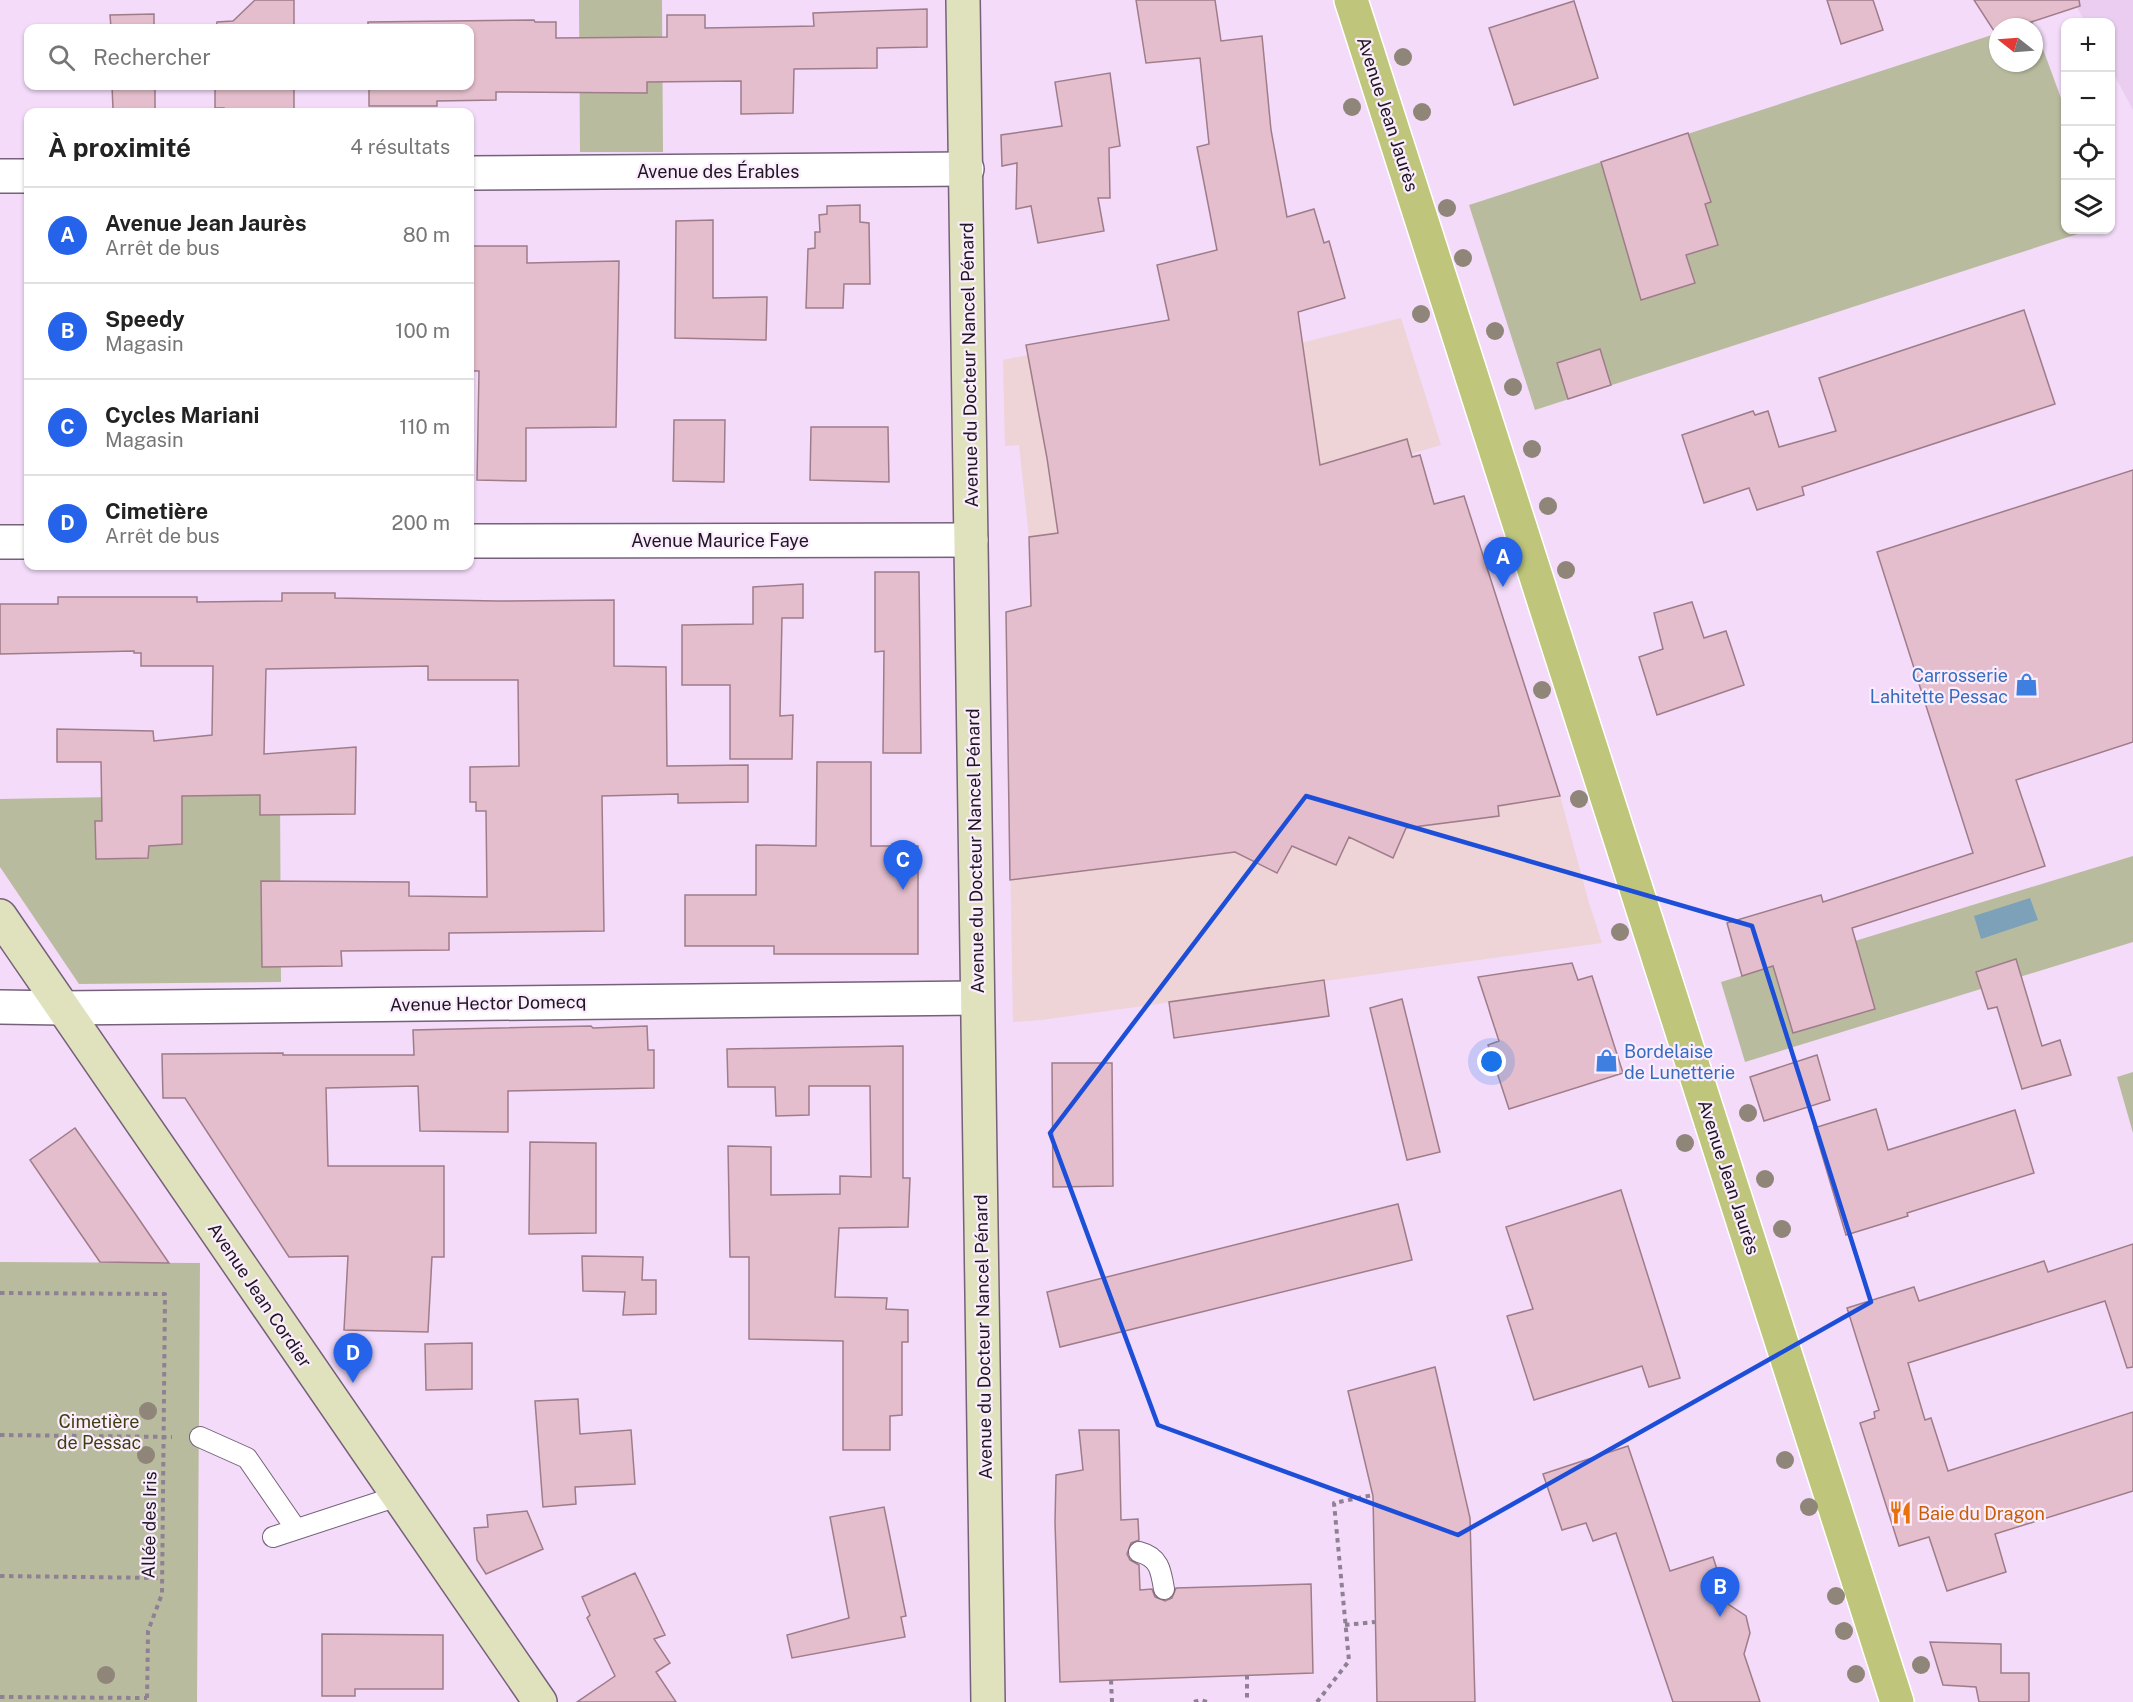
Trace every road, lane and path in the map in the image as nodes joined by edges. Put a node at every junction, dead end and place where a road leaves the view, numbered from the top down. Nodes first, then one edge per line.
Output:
1 (963, 0) edge
2 (1351, 0) edge
3 (967, 169) junction
4 (474, 173) edge
5 (0, 176) edge
6 (24, 176) edge
7 (971, 540) junction
8 (474, 541) edge
9 (0, 542) edge
10 (24, 542) edge
11 (0, 916) edge
12 (977, 998) junction
13 (0, 1006) edge
14 (62, 1008) junction
15 (0, 1293) edge
16 (0, 1435) edge
17 (200, 1437) joint
18 (164, 1438) junction
19 (1373, 1495) dead end
20 (398, 1496) junction
21 (296, 1529) junction
22 (273, 1537) dead end
23 (1139, 1552) dead end
24 (0, 1576) edge
25 (162, 1578) junction
26 (1164, 1589) dead end
27 (1375, 1622) dead end
28 (1346, 1625) junction
29 (1247, 1676) dead end
30 (1111, 1680) dead end
31 (0, 1697) edge
32 (147, 1700) edge
33 (540, 1702) edge
34 (988, 1702) edge
35 (1112, 1702) edge
36 (1194, 1702) edge
37 (1207, 1702) edge
38 (1247, 1702) edge
39 (1317, 1702) edge
40 (1897, 1702) edge

1 - 3 main road, Avenue du Docteur Nancel Pénard
2 - 40 main road, Avenue Jean Jaurès
3 - 4 street, Avenue des Érables
3 - 7 main road, Avenue du Docteur Nancel Pénard
5 - 6 street
7 - 8 street, Avenue Maurice Faye
7 - 12 main road, Avenue du Docteur Nancel Pénard
9 - 10 street
11 - 14 main road, Avenue Jean Cordier
12 - 14 street, Avenue Hector Domecq
12 - 34 main road, Avenue du Docteur Nancel Pénard
13 - 14 street, Avenue Hector Domecq
14 - 20 main road, Avenue Jean Cordier
15 - 18 path, Allée des Iris
16 - 18 path
17 - 18 path
17 - 21 lane
18 - 25 path, Allée des Iris
19 - 28 path
20 - 21 lane
20 - 33 main road, Avenue Jean Cordier
21 - 22 lane
23 - 26 lane
24 - 25 path
25 - 32 path, Allée des Iris
27 - 28 path
28 - 39 path
29 - 38 path
30 - 35 path
31 - 32 path
36 - 37 path

